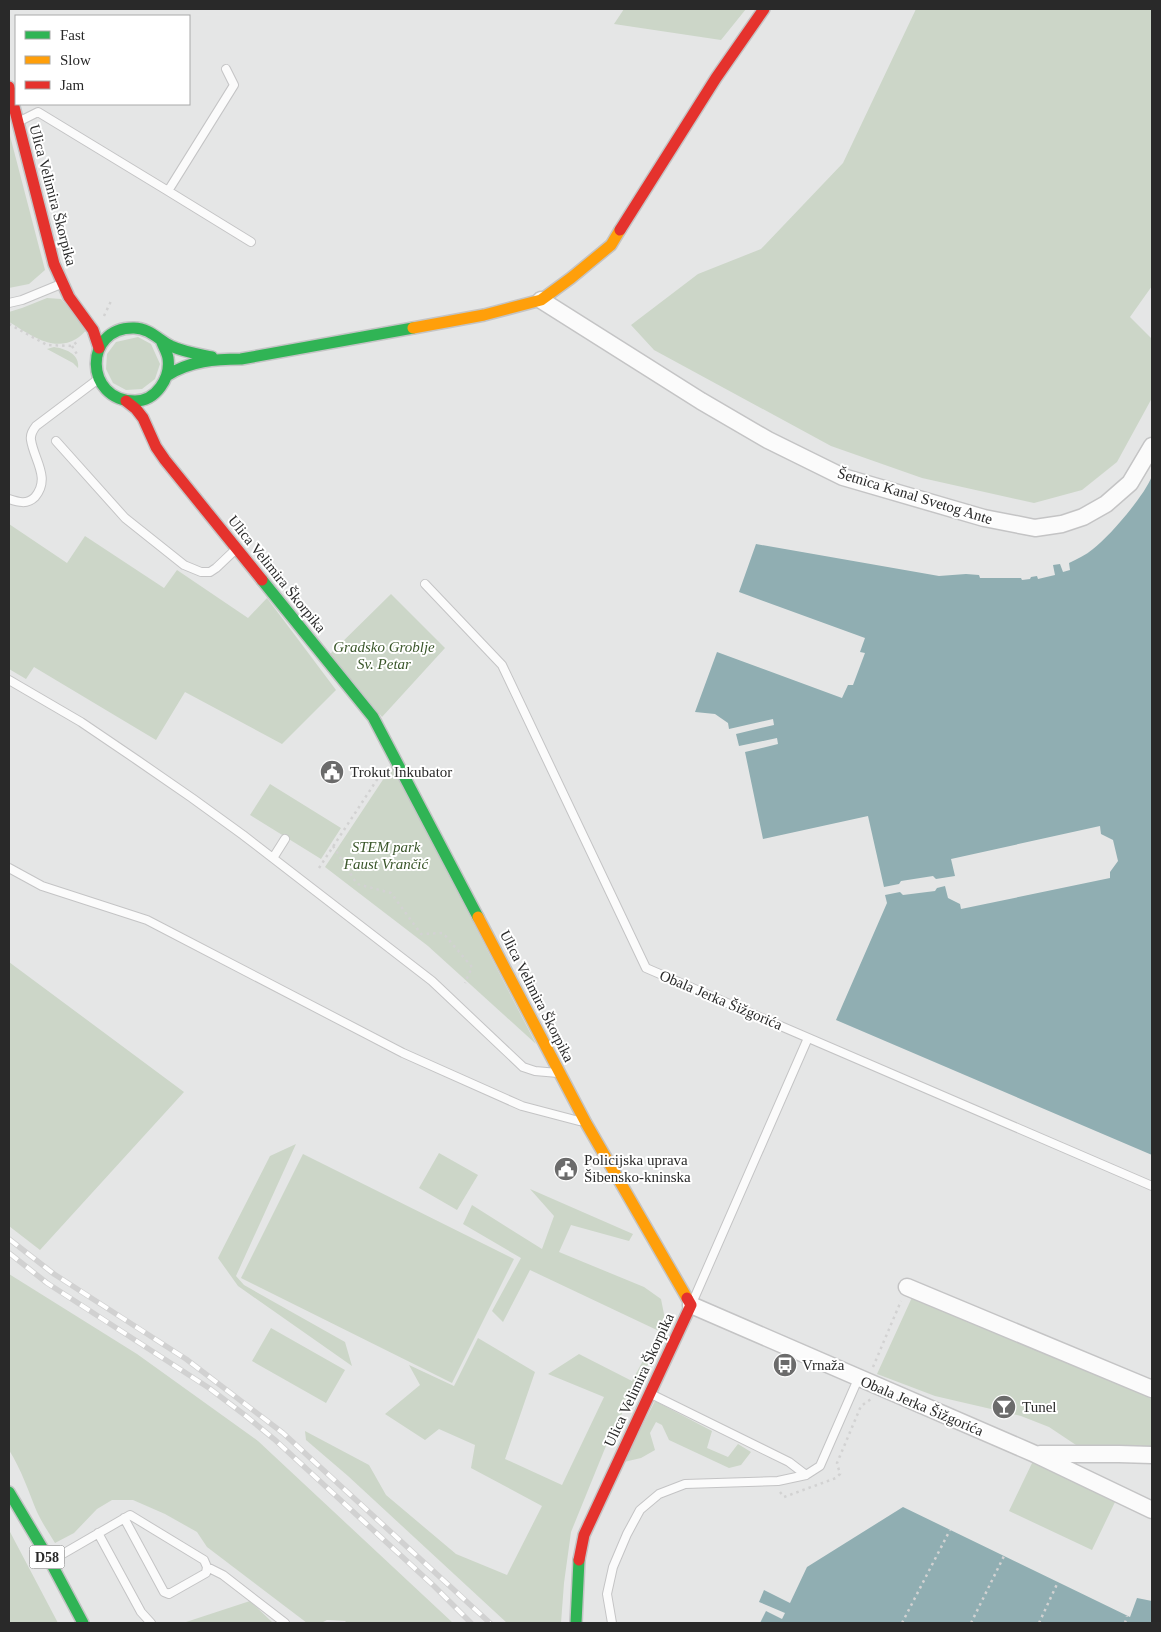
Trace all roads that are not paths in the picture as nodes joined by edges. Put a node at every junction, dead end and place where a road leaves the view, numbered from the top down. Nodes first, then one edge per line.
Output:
1 (764, 9) edge
2 (226, 69) dead end
3 (9, 87) edge
4 (19, 122) junction
5 (168, 191) junction
6 (251, 242) dead end
7 (62, 284) junction
8 (541, 300) junction
9 (9, 303) edge
10 (77, 308) junction
11 (97, 317) dead end
12 (108, 322) dead end
13 (129, 327) junction
14 (161, 340) junction
15 (99, 348) junction
16 (220, 359) junction
17 (168, 375) junction
18 (98, 379) junction
19 (155, 394) junction
20 (126, 401) junction
21 (149, 431) junction
22 (56, 441) dead end
23 (1152, 446) edge
24 (9, 499) edge
25 (238, 548) junction
26 (425, 584) dead end
27 (9, 680) edge
28 (285, 839) dead end
29 (273, 858) junction
30 (9, 868) edge
31 (808, 1038) junction
32 (560, 1073) junction
33 (586, 1123) junction
34 (1152, 1186) edge
35 (907, 1288) road end
36 (691, 1305) junction
37 (862, 1380) junction
38 (1152, 1389) edge
39 (650, 1393) junction
40 (1035, 1454) junction
41 (1152, 1455) edge
42 (806, 1475) junction
43 (9, 1492) edge
44 (1152, 1510) edge
45 (124, 1518) junction
46 (98, 1533) junction
47 (50, 1561) junction
48 (207, 1567) junction
49 (83, 1623) edge
50 (151, 1623) edge
51 (285, 1623) edge
52 (576, 1623) edge
53 (612, 1623) edge

1 - 8 street
2 - 5 lane
3 - 4 street, Ulica Velimira Škorpika
4 - 5 lane
4 - 7 street, Ulica Velimira Škorpika
5 - 6 lane
7 - 9 lane
7 - 10 street, Ulica Velimira Škorpika
8 - 16 street
8 - 23 street, Šetnica Kanal Svetog Ante
10 - 11 street
10 - 15 street, Ulica Velimira Škorpika
12 - 13 street
13 - 14 street
13 - 15 street
14 - 16 street
14 - 17 street
15 - 18 street
16 - 17 street
17 - 19 street
18 - 20 street
18 - 24 lane
19 - 20 street
19 - 21 street
20 - 21 street, Ulica Velimira Škorpika
21 - 25 street, Ulica Velimira Škorpika
22 - 25 lane
25 - 32 street, Ulica Velimira Škorpika
26 - 31 lane, Obala Jerka Šižgorića
27 - 29 lane
28 - 29 lane
29 - 32 lane
30 - 33 lane
31 - 34 lane, Obala Jerka Šižgorića
31 - 36 lane
32 - 33 street, Ulica Velimira Škorpika
33 - 36 street, Ulica Velimira Škorpika
35 - 38 street
36 - 37 street, Obala Jerka Šižgorića
36 - 39 street, Ulica Velimira Škorpika
37 - 40 street, Obala Jerka Šižgorića
37 - 42 lane
39 - 42 lane
39 - 52 street, Ulica Velimira Škorpika
40 - 41 street
40 - 44 street, Obala Jerka Šižgorića
42 - 53 lane
43 - 47 street, D58
45 - 46 lane
45 - 48 lane
45 - 48 lane
46 - 47 lane
46 - 50 lane
47 - 49 street, D58
48 - 51 lane

